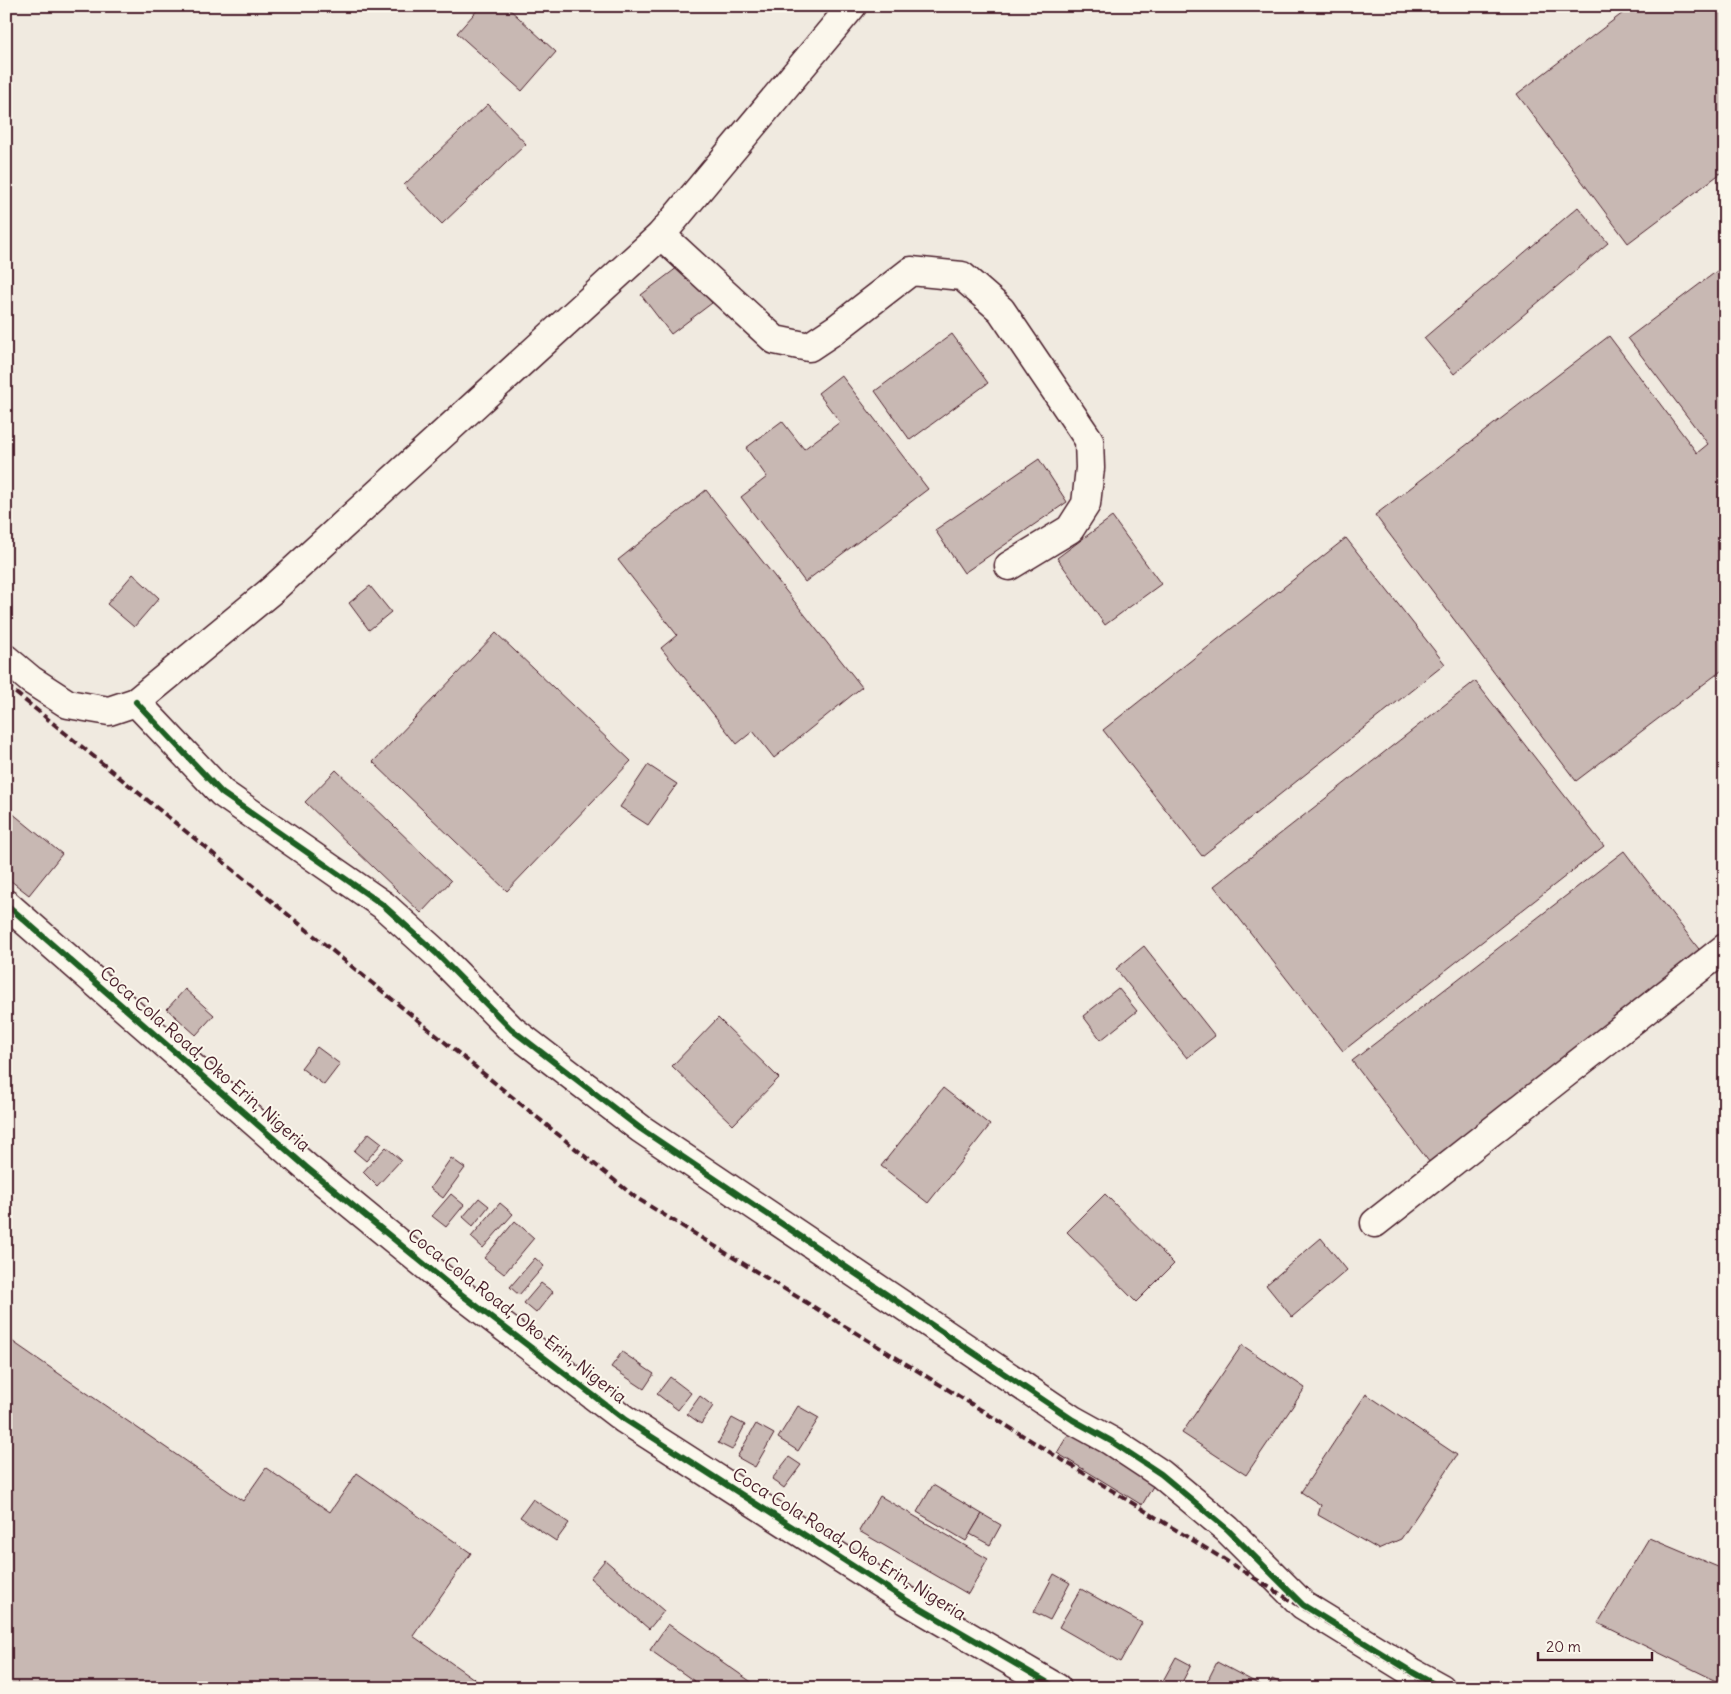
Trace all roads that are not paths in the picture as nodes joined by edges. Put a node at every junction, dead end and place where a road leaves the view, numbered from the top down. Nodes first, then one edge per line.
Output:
1 (852, 6) edge
2 (662, 235) junction
3 (1008, 566) dead end
4 (6, 658) edge
5 (136, 702) junction
6 (6, 904) edge
7 (1725, 948) edge
8 (1375, 1223) dead end
9 (1057, 1688) edge
10 (1441, 1688) edge

1 - 2 street
2 - 3 street
2 - 5 street
4 - 5 street
5 - 10 street
6 - 9 street, Coca Cola Road, Oko Erin, Nigeria
7 - 8 street

